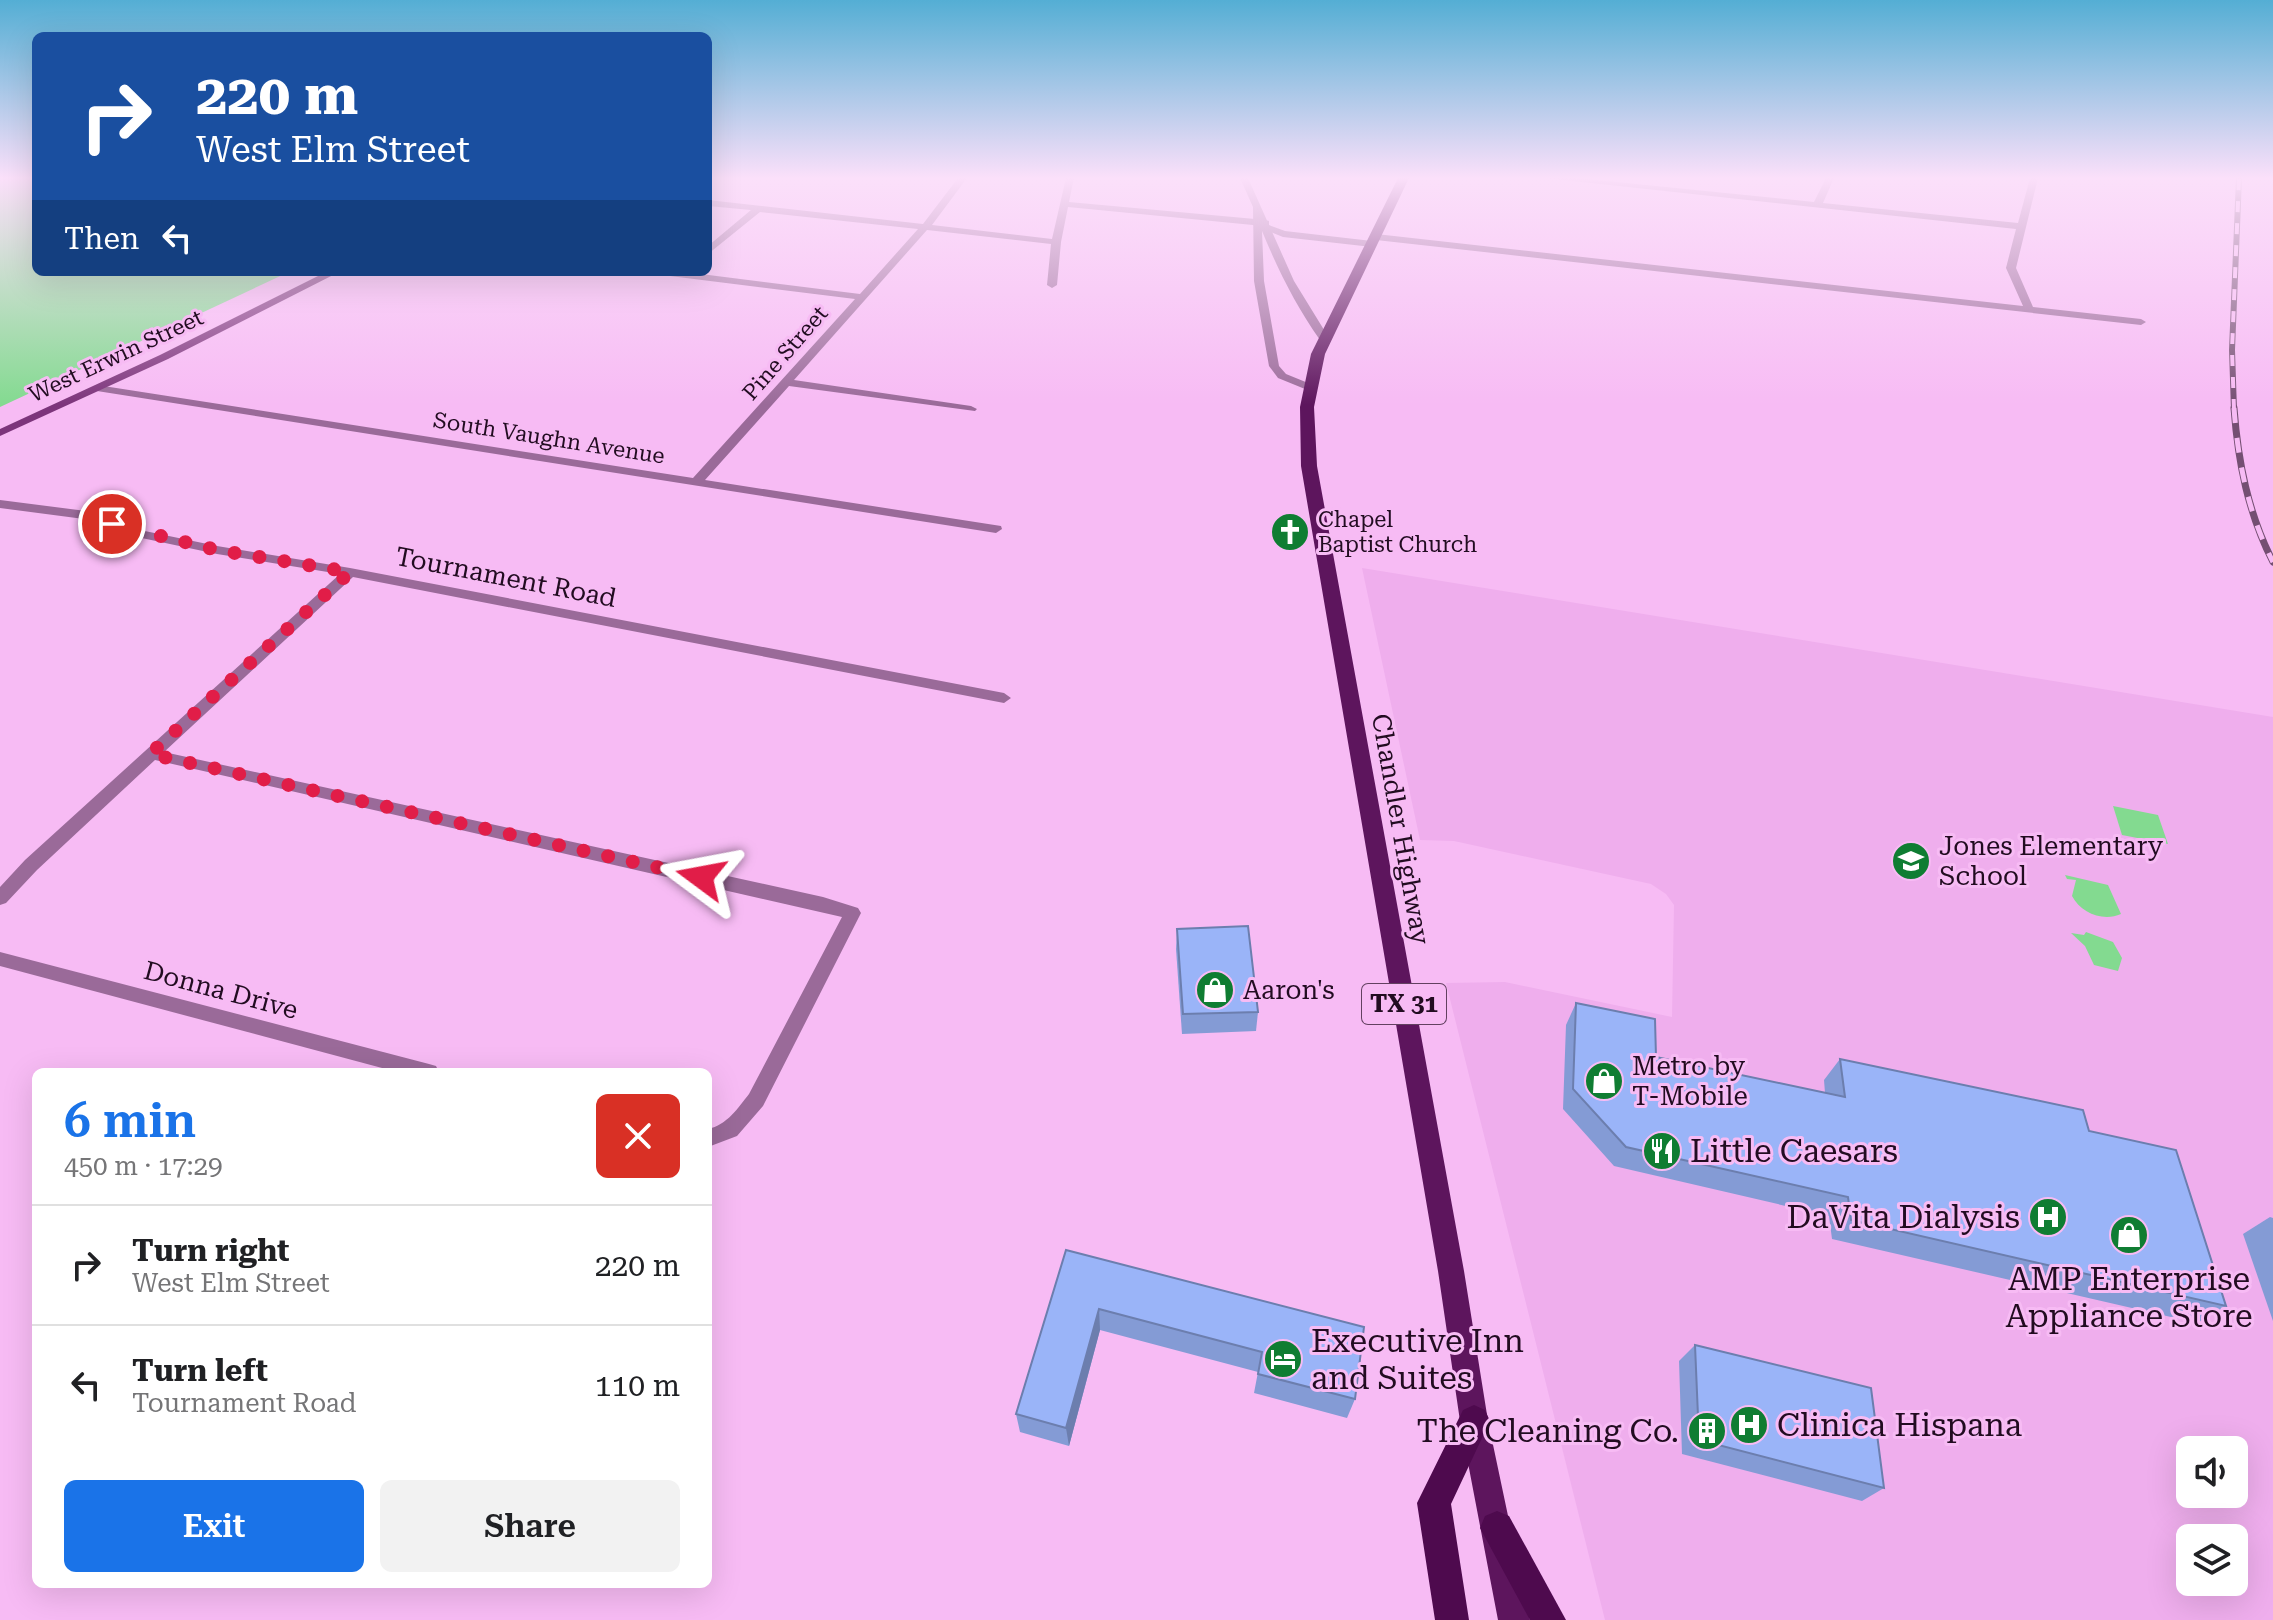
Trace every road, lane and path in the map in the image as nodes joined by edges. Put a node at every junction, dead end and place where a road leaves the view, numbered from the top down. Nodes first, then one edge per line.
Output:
1 (901, 254) edge
2 (1055, 254) edge
3 (1261, 254) edge
4 (1276, 254) edge
5 (1368, 254) edge
6 (1492, 254) edge
7 (2014, 254) edge
8 (326, 276) edge
9 (704, 276) edge
10 (1052, 285) dead end
11 (861, 297) junction
12 (2030, 311) junction
13 (2141, 322) dead end
14 (1324, 338) junction
15 (787, 382) junction
16 (1309, 387) junction
17 (97, 388) junction
18 (971, 409) dead end
19 (0, 433) edge
20 (697, 481) junction
21 (0, 504) edge
22 (996, 529) dead end
23 (350, 572) junction
24 (1004, 698) dead end
25 (150, 754) junction
26 (0, 898) edge
27 (0, 959) edge
28 (414, 1068) edge
29 (712, 1138) edge
30 (1474, 1421) junction
31 (1497, 1528) junction
32 (1452, 1620) edge
33 (1514, 1620) edge
34 (1549, 1620) edge

1 - 11 street, Pine Street
2 - 10 street
3 - 16 street
4 - 14 street
5 - 14 main road, TX 31
6 - 12 street
7 - 12 street
8 - 17 main road, West Erwin Street
9 - 11 street
11 - 15 street, Pine Street
12 - 13 street
14 - 16 main road, TX 31
15 - 18 street
15 - 20 street, Pine Street
16 - 30 main road, Chandler Highway / TX 31
17 - 19 main road, West Erwin Street
17 - 20 street, South Vaughn Avenue
20 - 22 street, South Vaughn Avenue
21 - 23 street, Tournament Road
23 - 24 street, Tournament Road
23 - 25 street
25 - 26 street
25 - 29 street
27 - 28 street, Donna Drive
30 - 31 main road, Chandler Highway / TX 31
30 - 32 highway
31 - 33 main road, Chandler Highway / TX 31
31 - 34 highway

